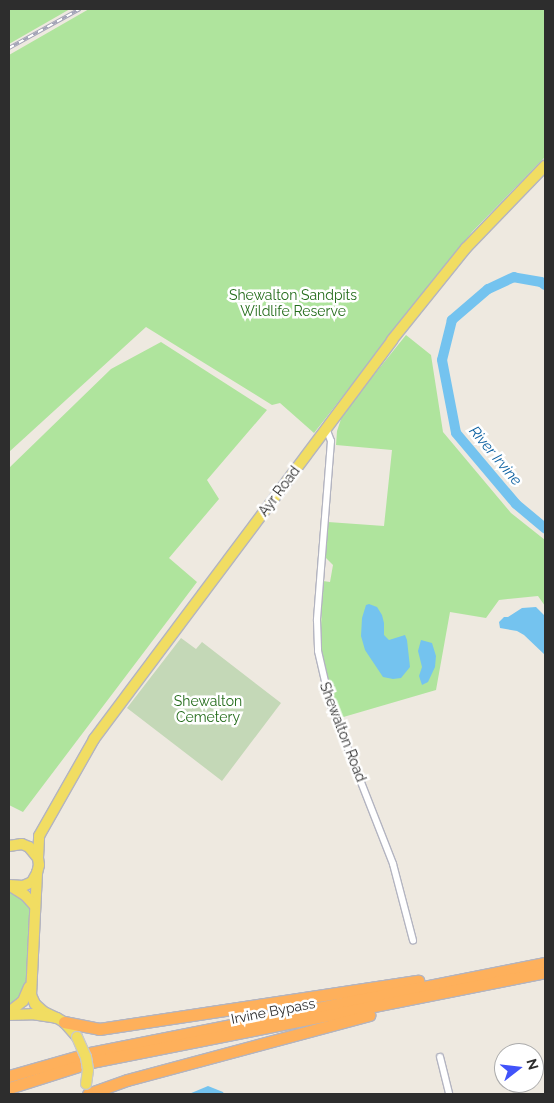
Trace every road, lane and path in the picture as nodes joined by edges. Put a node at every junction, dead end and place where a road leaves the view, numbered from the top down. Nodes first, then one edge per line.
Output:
1 (545, 166) edge
2 (326, 428) junction
3 (38, 836) junction
4 (11, 845) edge
5 (38, 858) junction
6 (37, 873) junction
7 (9, 885) edge
8 (34, 905) junction
9 (413, 940) dead end
10 (545, 963) edge
11 (528, 966) junction
12 (545, 972) edge
13 (30, 984) junction
14 (470, 988) junction
15 (9, 1014) edge
16 (60, 1020) junction
17 (440, 1058) dead end
18 (9, 1076) edge
19 (9, 1088) edge
20 (86, 1091) edge
21 (449, 1094) edge

1 - 2 main road, Ayr Road
2 - 3 main road, Ayr Road
2 - 9 street, Shewalton Road
3 - 4 main road
3 - 5 main road
4 - 5 main road
5 - 6 main road
6 - 7 main road
6 - 8 main road
7 - 8 main road
8 - 13 main road
10 - 11 highway, Irvine Bypass
11 - 16 highway
11 - 18 highway, Irvine Bypass
12 - 14 highway, Irvine Bypass
13 - 15 main road
13 - 16 main road
14 - 19 highway, Irvine Bypass
14 - 20 highway
15 - 16 main road
16 - 20 main road, bridge
17 - 21 street

